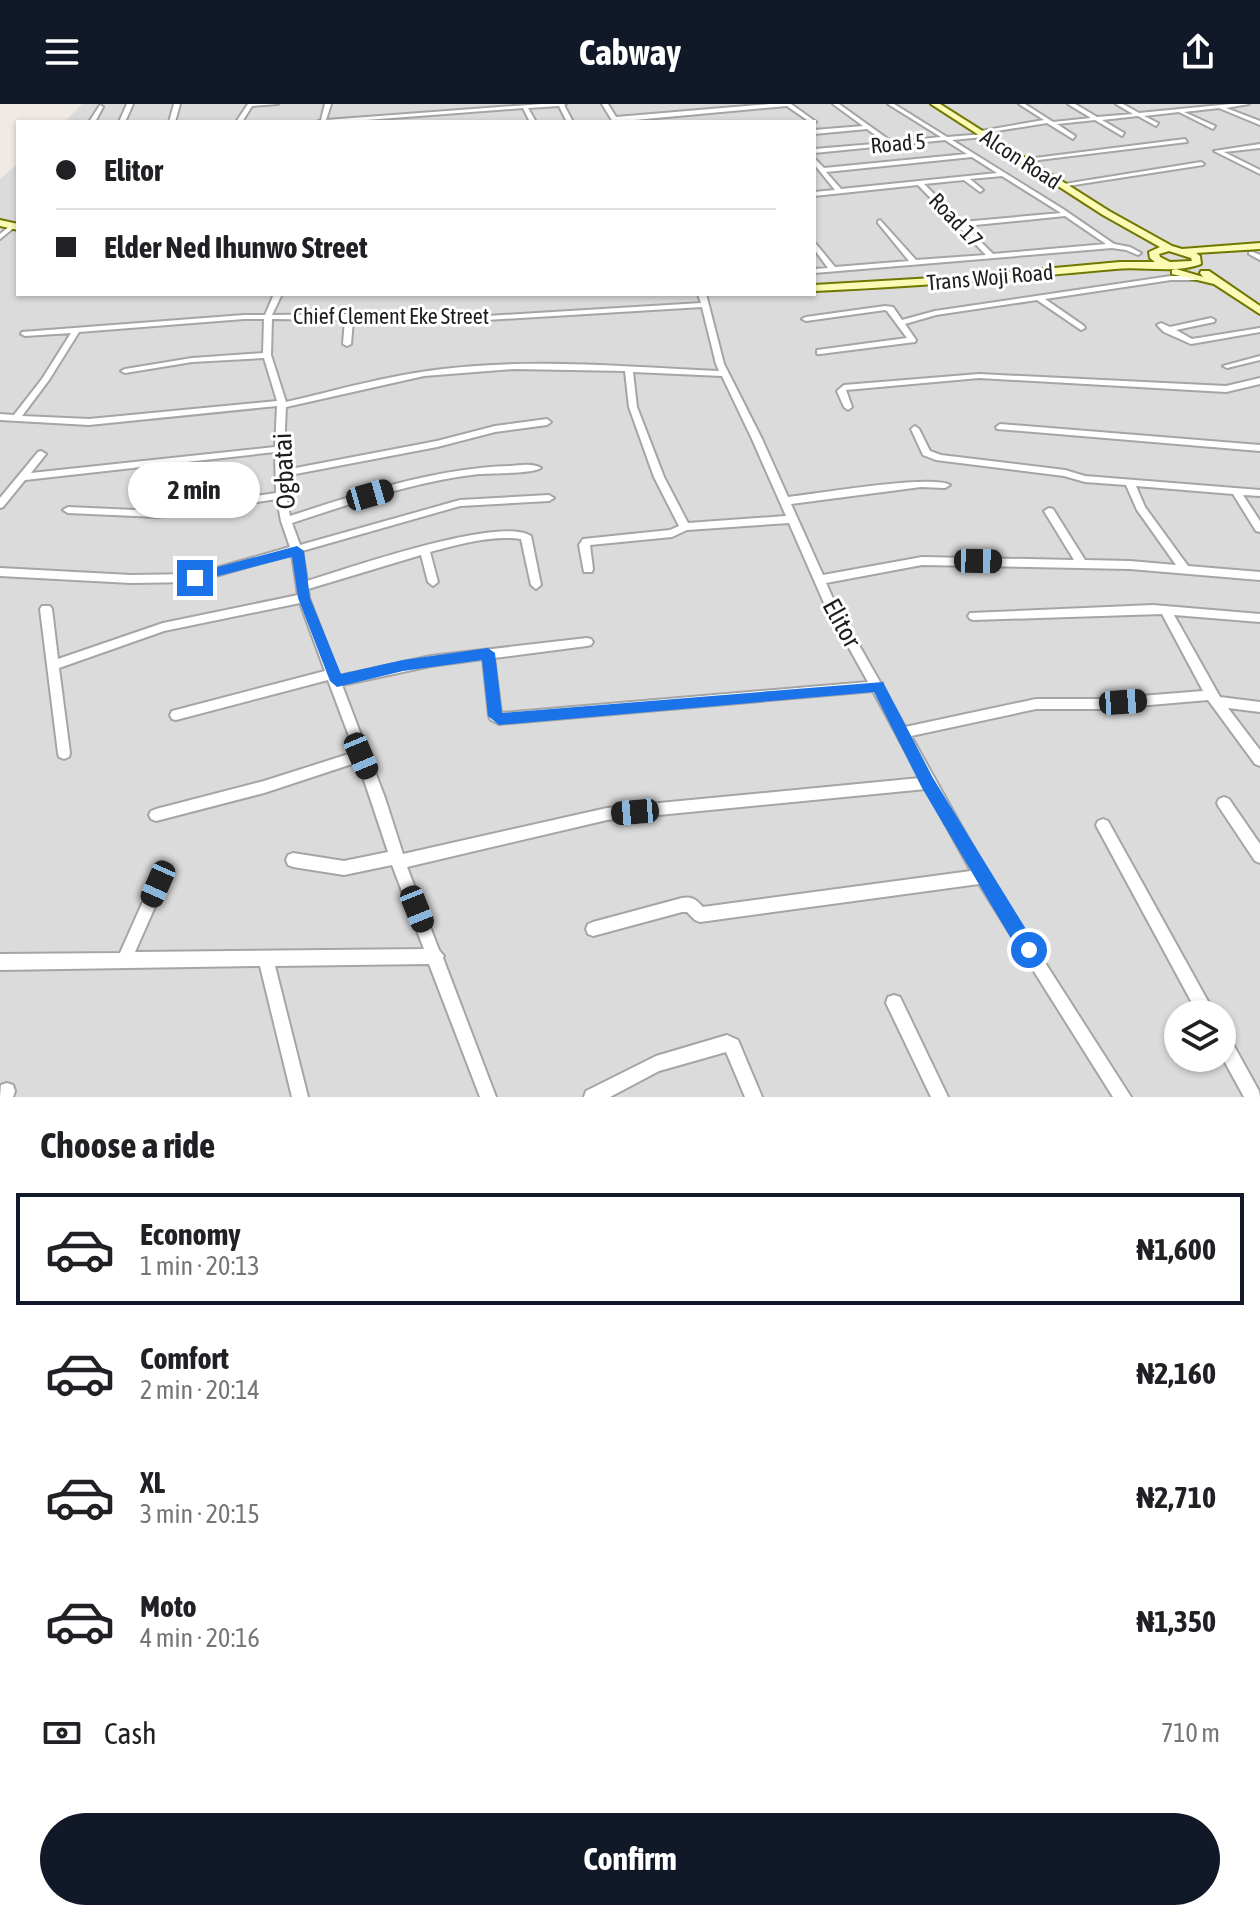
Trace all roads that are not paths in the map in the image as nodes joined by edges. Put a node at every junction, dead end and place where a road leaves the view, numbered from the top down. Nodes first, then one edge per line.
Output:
1 (275, 104) edge
2 (403, 104) edge
3 (562, 104) edge
4 (605, 104) edge
5 (788, 104) edge
6 (836, 104) edge
7 (891, 104) edge
8 (935, 104) edge
9 (1022, 104) edge
10 (1071, 104) edge
11 (1119, 104) edge
12 (1246, 104) edge
13 (537, 105) edge
14 (100, 107) dead end
15 (525, 107) junction
16 (1219, 107) junction
17 (469, 110) junction
18 (1178, 111) junction
19 (700, 113) junction
20 (406, 115) junction
21 (1140, 115) junction
22 (1096, 119) junction
23 (93, 120) edge
24 (240, 120) edge
25 (376, 120) edge
26 (471, 120) edge
27 (532, 120) edge
28 (615, 120) edge
29 (706, 120) edge
30 (810, 120) edge
31 (1051, 122) junction
32 (1260, 123) edge
33 (816, 124) edge
34 (1156, 124) dead end
35 (869, 127) junction
36 (1213, 127) dead end
37 (825, 131) junction
38 (816, 132) edge
39 (980, 134) junction
40 (1122, 134) dead end
41 (1073, 137) dead end
42 (947, 138) junction
43 (1185, 141) dead end
44 (891, 144) junction
45 (1260, 146) edge
46 (816, 151) edge
47 (973, 155) junction
48 (1022, 160) junction
49 (816, 162) edge
50 (1201, 164) dead end
51 (824, 170) junction
52 (1260, 172) edge
53 (1003, 174) junction
54 (965, 178) junction
55 (920, 183) junction
56 (1061, 185) junction
57 (980, 190) dead end
58 (839, 191) junction
59 (816, 194) edge
60 (1067, 214) junction
61 (0, 220) edge
62 (880, 222) dead end
63 (961, 224) junction
64 (16, 225) edge
65 (1140, 235) junction
66 (0, 237) edge
67 (1112, 246) junction
68 (816, 248) edge
69 (1172, 249) junction
70 (1184, 251) junction
71 (1155, 252) junction
72 (1258, 252) edge
73 (1138, 253) junction
74 (1216, 253) junction
75 (992, 257) junction
76 (1196, 262) junction
77 (914, 263) junction
78 (1120, 263) junction
79 (1166, 264) junction
80 (1180, 267) junction
81 (833, 269) junction
82 (816, 271) edge
83 (1199, 278) junction
84 (1215, 282) junction
85 (816, 285) edge
86 (277, 296) edge
87 (1039, 298) junction
88 (704, 299) edge
89 (1260, 311) edge
90 (268, 316) junction
91 (349, 316) junction
92 (806, 319) dead end
93 (1211, 320) dead end
94 (901, 323) junction
95 (1081, 328) dead end
96 (1260, 330) edge
97 (76, 331) junction
98 (25, 334) dead end
99 (347, 344) dead end
100 (820, 352) dead end
101 (267, 355) junction
102 (1260, 358) edge
103 (1227, 366) dead end
104 (629, 369) junction
105 (125, 371) dead end
106 (726, 374) junction
107 (1260, 381) edge
108 (282, 404) junction
109 (848, 407) dead end
110 (0, 417) edge
111 (16, 418) junction
112 (547, 422) dead end
113 (1000, 427) dead end
114 (915, 429) dead end
115 (1260, 448) edge
116 (279, 449) junction
117 (41, 454) dead end
118 (536, 468) dead end
119 (280, 474) junction
120 (22, 477) junction
121 (1130, 483) junction
122 (945, 485) dead end
123 (1235, 490) junction
124 (1260, 493) edge
125 (281, 495) junction
126 (549, 498) dead end
127 (785, 501) junction
128 (0, 504) edge
129 (68, 510) dead end
130 (1049, 511) dead end
131 (792, 519) junction
132 (286, 521) junction
133 (685, 527) junction
134 (1260, 529) edge
135 (297, 551) junction
136 (425, 551) junction
137 (1081, 563) junction
138 (588, 569) dead end
139 (1185, 570) junction
140 (0, 572) edge
141 (1260, 576) edge
142 (819, 580) junction
143 (433, 582) dead end
144 (536, 585) dead end
145 (304, 592) junction
146 (46, 609) dead end
147 (1166, 611) junction
148 (974, 616) dead end
149 (1260, 618) edge
150 (587, 642) dead end
151 (488, 653) junction
152 (53, 665) junction
153 (334, 678) junction
154 (878, 686) junction
155 (1214, 699) junction
156 (1260, 707) edge
157 (176, 715) dead end
158 (902, 733) junction
159 (64, 753) dead end
160 (361, 756) junction
161 (1260, 760) edge
162 (927, 783) junction
163 (1224, 803) dead end
164 (156, 815) dead end
165 (1103, 825) dead end
166 (1260, 856) edge
167 (397, 859) junction
168 (293, 860) dead end
169 (982, 877) junction
170 (158, 884) dead end
171 (593, 929) dead end
172 (436, 956) junction
173 (266, 959) junction
174 (124, 961) junction
175 (0, 962) edge
176 (1199, 1000) edge
177 (894, 1003) dead end
178 (1236, 1066) edge
179 (300, 1097) edge
180 (488, 1097) edge
181 (592, 1097) edge
182 (754, 1097) edge
183 (940, 1097) edge
184 (1123, 1097) edge
185 (1253, 1097) edge

1 - 24 street
2 - 20 street
3 - 13 street
4 - 28 street
5 - 19 street
5 - 30 street
6 - 35 street
7 - 42 street
8 - 39 main road, Alcon Road
9 - 31 street
10 - 22 street
11 - 21 street
12 - 16 street, Road 5
13 - 15 street
14 - 23 street
15 - 17 street
15 - 27 street
16 - 18 street, Road 5
16 - 32 street
17 - 20 street
17 - 26 street
18 - 21 street, Road 5
18 - 36 street
19 - 28 street
19 - 29 street
20 - 25 street
21 - 22 street, Road 5
21 - 34 street
22 - 31 street, Road 5
22 - 40 street
31 - 39 street, Road 5
31 - 41 street
33 - 37 street
35 - 37 street
35 - 44 street
37 - 38 street
39 - 42 street, Road 5
39 - 48 main road, Alcon Road
42 - 44 street, Road 5
42 - 47 street
43 - 48 street
44 - 46 street, Road 5
45 - 52 street
47 - 51 street
47 - 53 street
48 - 56 main road, Alcon Road
49 - 51 street
50 - 56 street
51 - 58 street
53 - 54 street
53 - 60 street
54 - 55 street
54 - 57 street
55 - 58 street
55 - 63 street, Road 17
56 - 65 main road, Alcon Road
58 - 59 street
60 - 63 street
60 - 67 street
61 - 64 main road
62 - 77 street
63 - 75 street, Road 17
64 - 66 street
65 - 69 main road
65 - 71 main road
65 - 73 main road
65 - 74 main road
67 - 73 street
67 - 75 street
68 - 81 street
69 - 70 main road
69 - 71 main road, Trans Woji Road
70 - 74 main road
70 - 76 main road
71 - 78 main road, Trans Woji Road
71 - 79 main road
72 - 74 main road
73 - 78 main road
74 - 76 main road
74 - 84 main road
75 - 77 street
76 - 80 main road
76 - 84 main road
77 - 81 street
78 - 79 main road, Trans Woji Road
78 - 83 main road
78 - 85 main road, Trans Woji Road
79 - 80 main road
80 - 84 main road
81 - 82 street
83 - 84 main road
83 - 87 street
84 - 89 main road
86 - 90 street, Ogbatai
87 - 94 street
87 - 95 street
88 - 91 street, Chief Clement Eke Street
88 - 106 street, Elitor
90 - 91 street, Chief Clement Eke Street
90 - 97 street, Chief Clement Eke Street
90 - 101 street, Ogbatai
91 - 99 street
92 - 94 street
93 - 96 street
94 - 100 street
97 - 98 street, Chief Clement Eke Street
97 - 111 street
101 - 105 street
101 - 108 street, Ogbatai
102 - 103 street
104 - 106 street
104 - 108 street
104 - 133 street
106 - 127 street, Elitor
107 - 109 street
108 - 111 street
108 - 116 street, Ogbatai
110 - 111 street
112 - 119 street
113 - 115 street
114 - 121 street
116 - 119 street, Ogbatai
116 - 120 street
117 - 120 street
118 - 132 street
119 - 125 street, Ogbatai
120 - 128 street
121 - 123 street
121 - 139 street
122 - 127 street
123 - 124 street
123 - 134 street
125 - 129 street
125 - 132 street, Ogbatai
126 - 135 street
127 - 131 street, Elitor
130 - 137 street
131 - 133 street
131 - 142 street, Elitor
132 - 135 street, Ogbatai
133 - 138 street
135 - 140 street
135 - 145 street, Ogbatai
136 - 143 street
136 - 144 street
136 - 145 street
137 - 139 street
137 - 142 street
139 - 141 street
142 - 154 street, Elitor
145 - 152 street
145 - 153 street, Ogbatai
146 - 152 street
147 - 148 street
147 - 149 street
147 - 155 street
150 - 151 street
151 - 153 street
151 - 154 street
152 - 159 street
153 - 157 street
153 - 160 street, Ogbatai
154 - 158 street, Elitor
155 - 156 street
155 - 158 street
155 - 161 street
158 - 162 street, Elitor
160 - 164 street
160 - 167 street, Ogbatai
162 - 167 street
162 - 169 street, Elitor
163 - 166 street
165 - 176 street
167 - 168 street
167 - 172 street, Ogbatai
169 - 171 street
169 - 184 street, Elitor
170 - 174 street
172 - 173 street
172 - 180 street, Ogbatai
173 - 174 street
173 - 179 street
174 - 175 street
177 - 183 street
178 - 185 street
181 - 182 street

